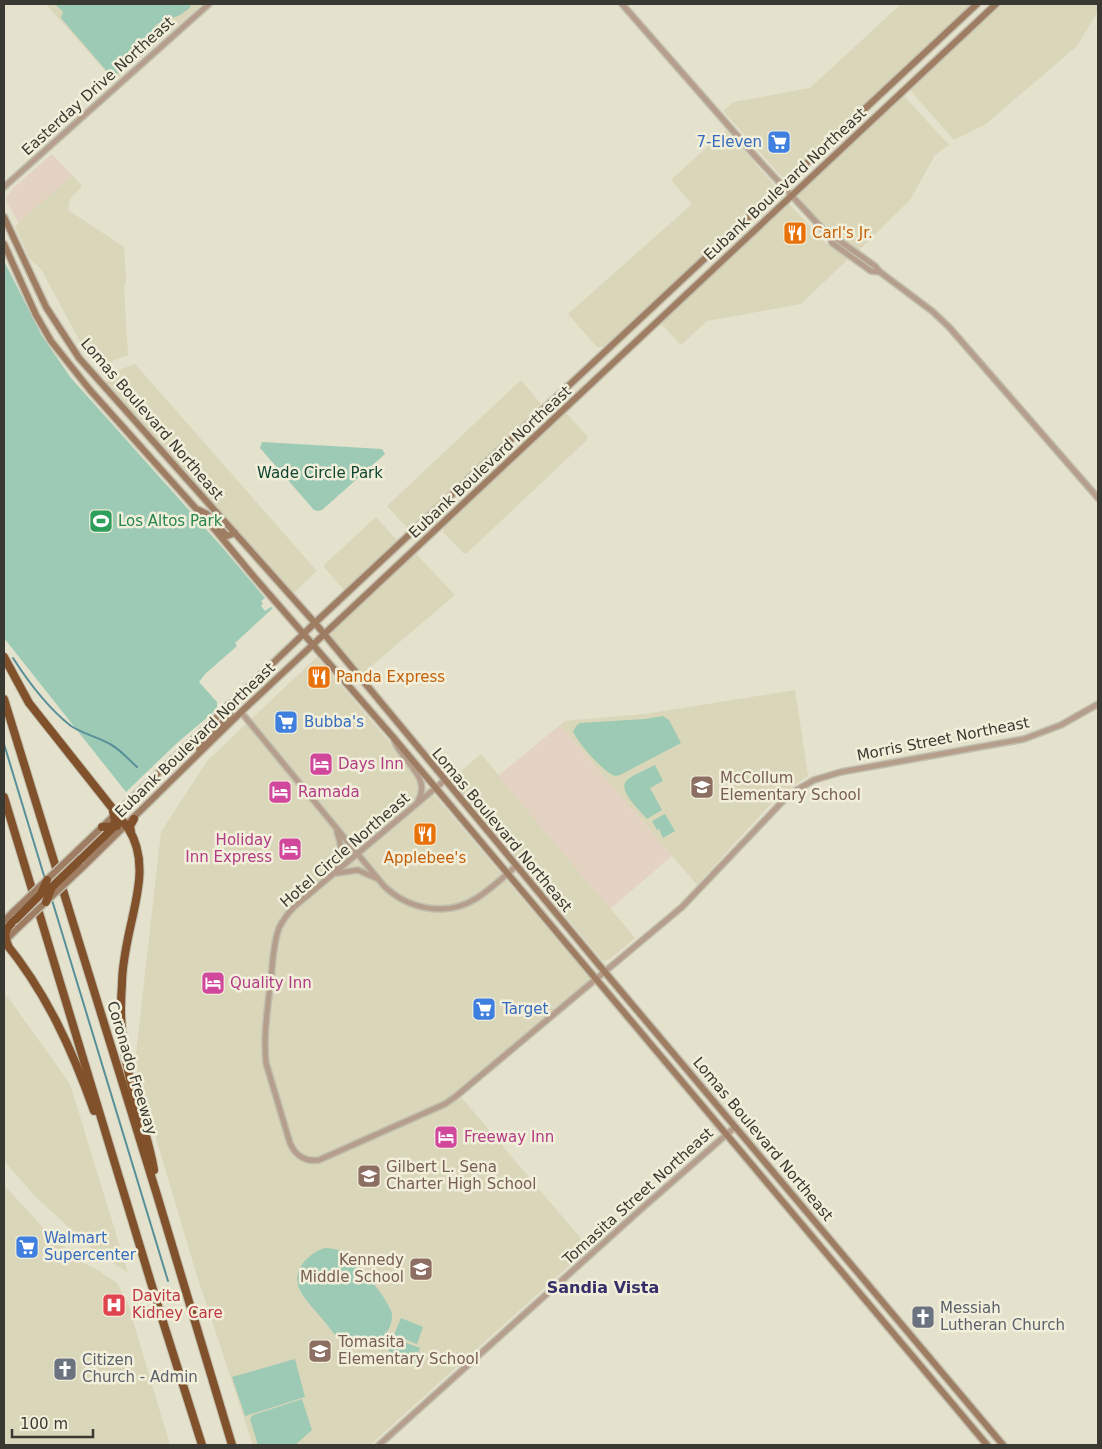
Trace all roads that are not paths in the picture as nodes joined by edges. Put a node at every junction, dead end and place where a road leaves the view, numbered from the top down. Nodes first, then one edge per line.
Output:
1 (209, 4) edge
2 (622, 4) edge
3 (977, 4) edge
4 (996, 4) edge
5 (949, 30) junction
6 (958, 40) junction
7 (844, 129) junction
8 (852, 138) junction
9 (782, 186) junction
10 (4, 187) edge
11 (791, 195) junction
12 (4, 217) edge
13 (735, 230) junction
14 (744, 240) junction
15 (4, 244) edge
16 (488, 463) junction
17 (497, 472) junction
18 (1098, 498) edge
19 (196, 508) junction
20 (235, 533) junction
21 (315, 623) junction
22 (304, 633) junction
23 (324, 634) junction
24 (313, 644) junction
25 (4, 657) edge
26 (4, 700) edge
27 (1098, 704) edge
28 (228, 705) junction
29 (240, 712) junction
30 (393, 737) junction
31 (192, 761) junction
32 (445, 780) junction
33 (435, 788) junction
34 (4, 798) edge
35 (414, 807) junction
36 (115, 814) junction
37 (134, 818) joint
38 (114, 825) junction
39 (102, 827) junction
40 (335, 827) junction
41 (127, 829) junction
42 (358, 854) junction
43 (82, 863) junction
44 (516, 866) junction
45 (334, 874) junction
46 (507, 874) junction
47 (47, 880) joint
48 (380, 880) junction
49 (46, 902) joint
50 (14, 915) junction
51 (4, 921) edge
52 (18, 928) junction
53 (5, 930) edge
54 (4, 941) edge
55 (7, 950) edge
56 (604, 972) junction
57 (596, 980) junction
58 (735, 1127) junction
59 (726, 1135) junction
60 (157, 1194) junction
61 (126, 1200) junction
62 (202, 1445) edge
63 (232, 1445) edge
64 (379, 1445) edge
65 (987, 1445) edge
66 (1003, 1445) edge

1 - 10 street, Easterday Drive Northeast
2 - 9 street
3 - 5 main road, Eubank Boulevard Northeast
4 - 6 main road, Eubank Boulevard Northeast
5 - 6 main road
5 - 7 main road, Eubank Boulevard Northeast
6 - 8 main road, Eubank Boulevard Northeast
7 - 8 main road
7 - 9 main road, Eubank Boulevard Northeast
8 - 11 main road, Eubank Boulevard Northeast
9 - 11 street
9 - 13 main road, Eubank Boulevard Northeast
11 - 14 main road, Eubank Boulevard Northeast
11 - 18 street
12 - 20 main road, Lomas Boulevard Northeast
13 - 14 main road
13 - 16 main road, Eubank Boulevard Northeast
14 - 17 main road, Eubank Boulevard Northeast
15 - 19 main road, Lomas Boulevard Northeast
16 - 17 main road
16 - 21 main road, Eubank Boulevard Northeast
17 - 23 main road, Eubank Boulevard Northeast
19 - 20 main road
19 - 22 main road, Lomas Boulevard Northeast
20 - 21 main road, Lomas Boulevard Northeast
21 - 22 main road, Eubank Boulevard Northeast
21 - 23 main road, Lomas Boulevard Northeast
22 - 24 main road, Lomas Boulevard Northeast
22 - 28 main road, Eubank Boulevard Northeast
23 - 24 main road, Eubank Boulevard Northeast
23 - 32 main road, Lomas Boulevard Northeast
24 - 29 main road, Eubank Boulevard Northeast
24 - 30 main road, Lomas Boulevard Northeast
25 - 36 highway
26 - 60 highway, Coronado Freeway
27 - 56 street, Morris Street Northeast
28 - 31 main road
28 - 36 main road, Eubank Boulevard Northeast
29 - 31 main road, Eubank Boulevard Northeast
29 - 40 street
30 - 33 main road, Lomas Boulevard Northeast
30 - 35 street
31 - 37 main road, Eubank Boulevard Northeast
32 - 33 street, Hotel Circle Northeast
32 - 44 main road, Lomas Boulevard Northeast
33 - 35 street, Hotel Circle Northeast
33 - 46 main road, Lomas Boulevard Northeast
34 - 61 highway
35 - 42 street, Hotel Circle Northeast
36 - 38 highway
36 - 39 main road, Eubank Boulevard Northeast
36 - 41 highway
37 - 41 highway
38 - 39 highway
38 - 41 highway
38 - 43 highway
39 - 47 main road, Eubank Boulevard Northeast, bridge
40 - 42 street
40 - 45 street
41 - 43 main road, Eubank Boulevard Northeast
41 - 60 highway
42 - 45 street, Hotel Circle Northeast
42 - 48 street
43 - 49 highway, bridge
44 - 46 street
44 - 56 main road, Lomas Boulevard Northeast
45 - 48 street
45 - 57 street, Hotel Circle Northeast
46 - 48 street
46 - 57 main road, Lomas Boulevard Northeast
47 - 50 highway, bridge
49 - 52 main road, bridge
50 - 51 main road
50 - 53 highway
52 - 53 highway
52 - 54 main road
53 - 54 highway
54 - 55 highway
55 - 61 highway
56 - 57 street, Morris Street Northeast
56 - 58 main road, Lomas Boulevard Northeast
57 - 59 main road, Lomas Boulevard Northeast
58 - 59 street, Tomasita Street Northeast
58 - 66 main road, Lomas Boulevard Northeast
59 - 64 street, Tomasita Street Northeast
59 - 65 main road, Lomas Boulevard Northeast
60 - 63 highway, Coronado Freeway
61 - 62 highway

